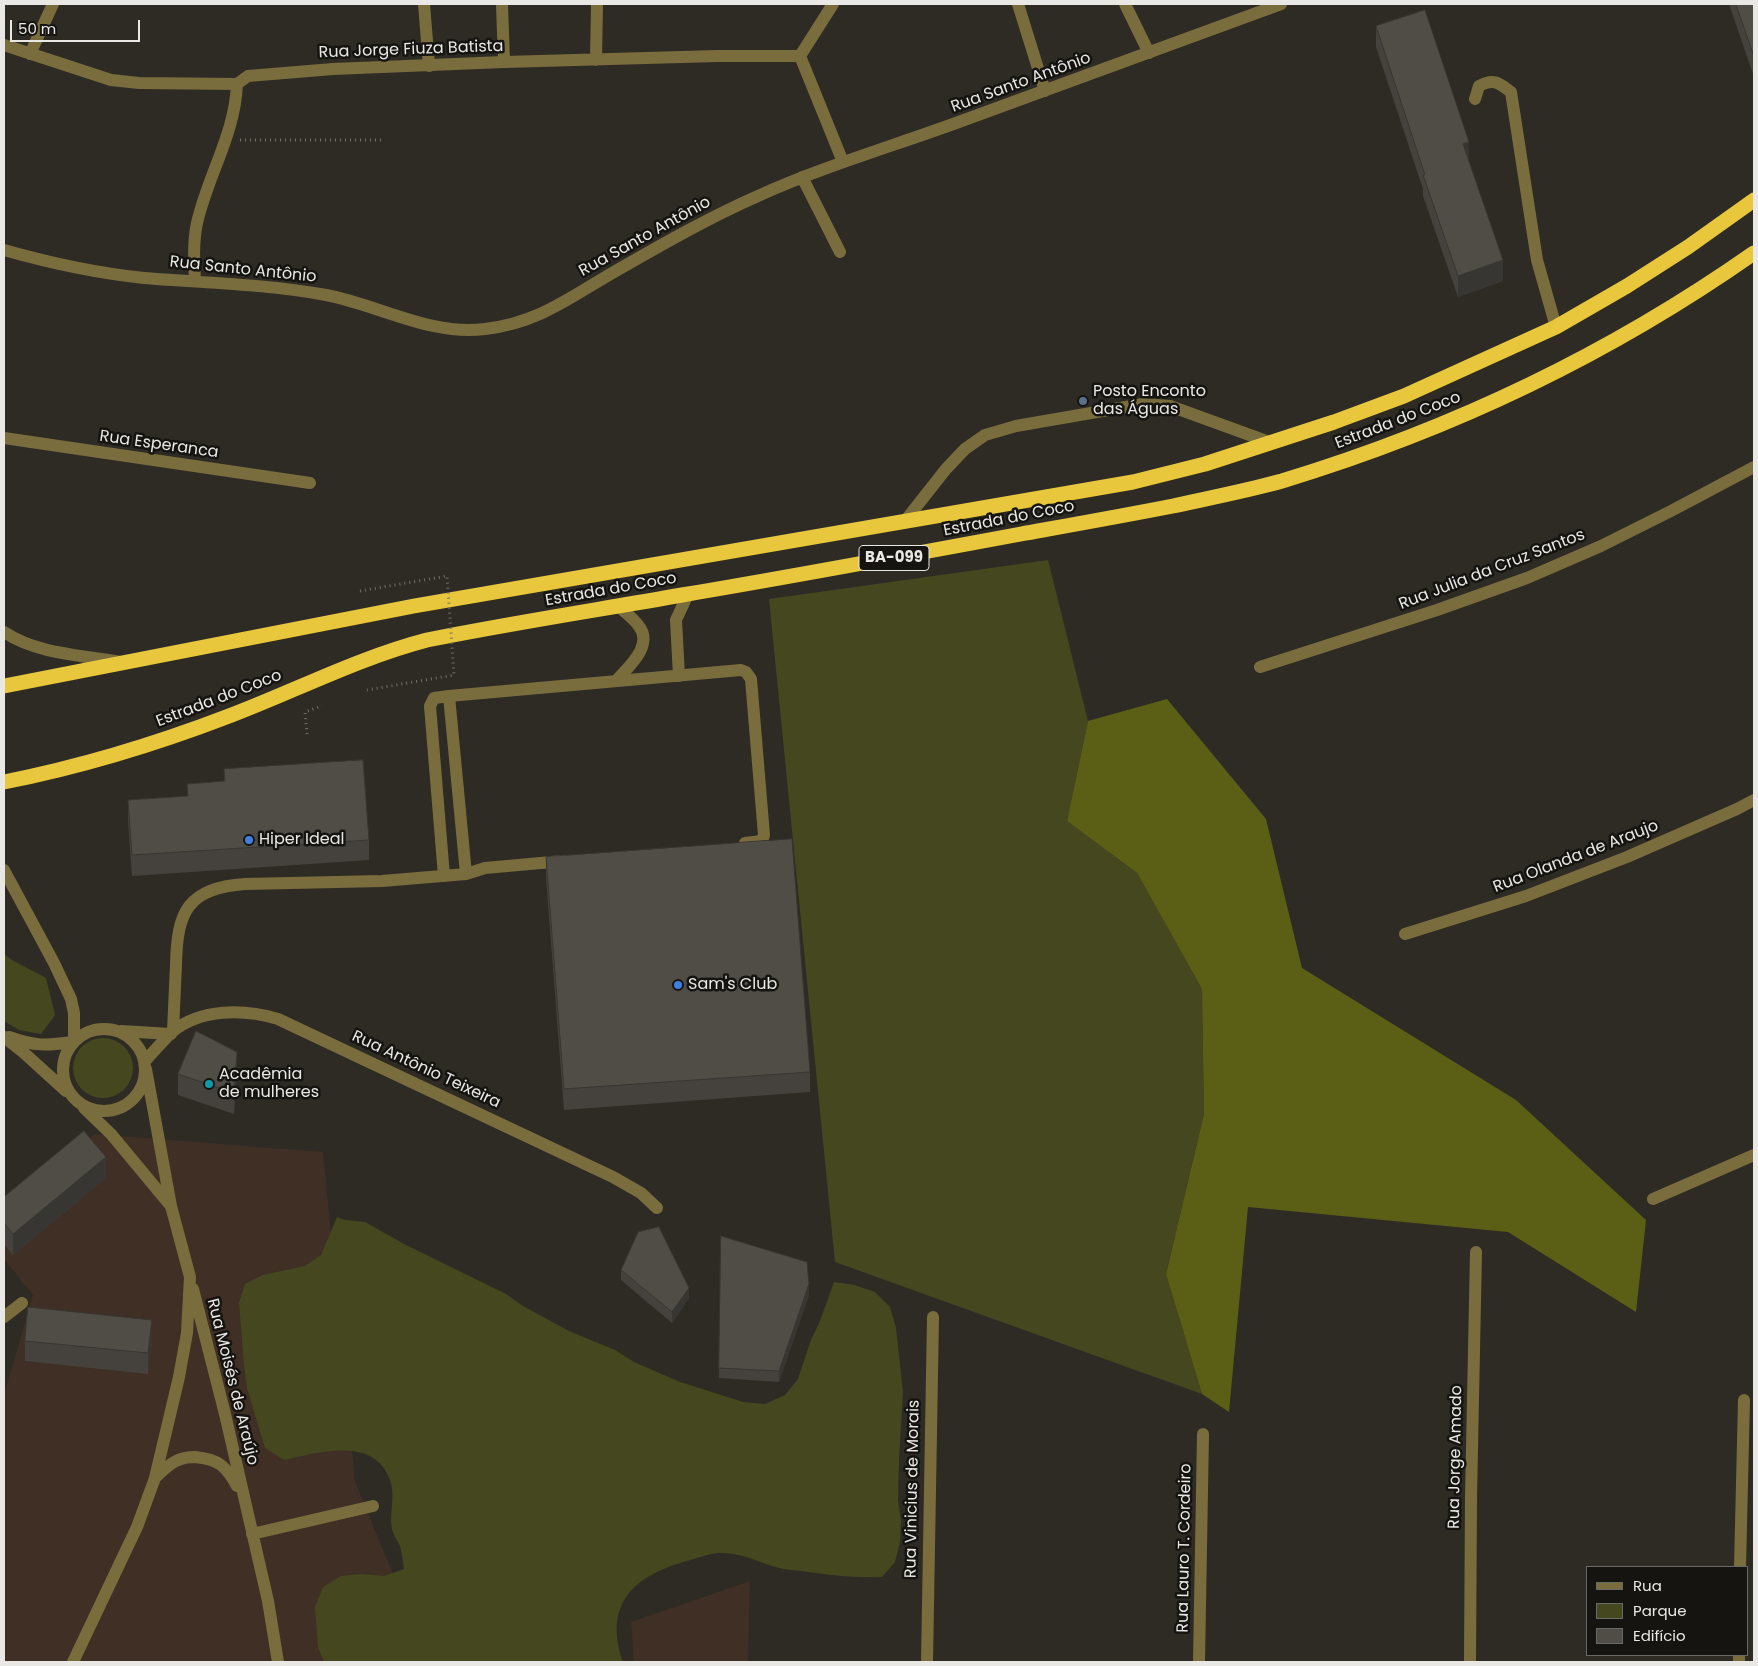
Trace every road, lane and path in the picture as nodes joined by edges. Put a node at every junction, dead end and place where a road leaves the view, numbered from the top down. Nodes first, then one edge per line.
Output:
1 (53, 4) edge
2 (424, 4) edge
3 (502, 4) edge
4 (597, 4) edge
5 (832, 4) edge
6 (1018, 4) edge
7 (1125, 4) edge
8 (1281, 4) edge
9 (4, 45) edge
10 (1149, 53) junction
11 (30, 54) junction
12 (800, 56) junction
13 (596, 60) junction
14 (504, 62) junction
15 (429, 66) junction
16 (237, 84) junction
17 (1045, 91) junction
18 (1475, 99) dead end
19 (227, 140) junction
20 (382, 140) dead end
21 (843, 162) junction
22 (802, 177) junction
23 (1754, 200) edge
24 (4, 250) edge
25 (840, 252) dead end
26 (1754, 253) edge
27 (195, 280) junction
28 (1556, 327) junction
29 (4, 438) edge
30 (1269, 442) junction
31 (1754, 467) edge
32 (310, 483) dead end
33 (905, 522) junction
34 (360, 591) dead end
35 (688, 594) junction
36 (619, 606) junction
37 (4, 632) edge
38 (123, 662) junction
39 (1260, 666) dead end
40 (679, 676) junction
41 (616, 681) junction
42 (4, 686) edge
43 (367, 690) dead end
44 (449, 696) junction
45 (322, 706) dead end
46 (307, 734) dead end
47 (453, 742) junction
48 (433, 743) junction
49 (4, 772) edge
50 (31, 777) junction
51 (4, 782) edge
52 (457, 782) junction
53 (436, 784) junction
54 (1754, 800) edge
55 (461, 824) junction
56 (440, 826) junction
57 (736, 844) edge
58 (571, 860) edge
59 (4, 870) edge
60 (466, 874) junction
61 (444, 876) junction
62 (1405, 934) dead end
63 (119, 1031) junction
64 (172, 1033) junction
65 (4, 1036) edge
66 (73, 1041) junction
67 (146, 1065) junction
68 (76, 1100) junction
69 (1754, 1156) edge
70 (1652, 1199) dead end
71 (171, 1206) junction
72 (657, 1208) dead end
73 (1476, 1252) dead end
74 (190, 1277) junction
75 (22, 1303) dead end
76 (4, 1317) edge
77 (933, 1317) dead end
78 (1744, 1400) dead end
79 (1203, 1434) dead end
80 (155, 1478) junction
81 (242, 1495) junction
82 (373, 1506) dead end
83 (252, 1534) junction
84 (1740, 1566) edge
85 (73, 1662) edge
86 (278, 1662) edge
87 (927, 1662) edge
88 (1199, 1662) edge
89 (1470, 1662) edge

1 - 11 street
2 - 15 street
3 - 14 street
4 - 13 street
5 - 12 street
6 - 17 street
7 - 10 street
8 - 10 street, Rua Santo Antônio
9 - 11 street, Rua Jorge Fiuza Batista
10 - 17 street, Rua Santo Antônio
11 - 16 street, Rua Jorge Fiuza Batista
12 - 13 street, Rua Jorge Fiuza Batista
12 - 21 street
13 - 14 street, Rua Jorge Fiuza Batista
14 - 15 street, Rua Jorge Fiuza Batista
15 - 16 street, Rua Jorge Fiuza Batista
16 - 19 street
17 - 21 street, Rua Santo Antônio
18 - 28 street
19 - 20 path
19 - 27 street
21 - 22 street, Rua Santo Antônio
22 - 25 street
22 - 27 street, Rua Santo Antônio
23 - 28 highway, Estrada do Coco / BA-099
24 - 27 street, Rua Santo Antônio
26 - 35 highway, Estrada do Coco / BA-099
28 - 30 highway, Estrada do Coco / BA-099
29 - 32 street, Rua Esperanca
30 - 33 highway, Estrada do Coco / BA-099
30 - 33 street
31 - 39 street, Rua Julia da Cruz Santos
33 - 38 highway, Estrada do Coco / BA-099
34 - 43 path, bridge
35 - 36 highway, Estrada do Coco / BA-099
35 - 40 street
36 - 41 street
36 - 50 highway, Estrada do Coco / BA-099
37 - 38 street
38 - 42 highway, Estrada do Coco / BA-099
40 - 41 street
40 - 57 street
41 - 44 street
44 - 47 street
44 - 48 street
45 - 46 path
47 - 48 street
47 - 52 street
48 - 53 street
49 - 50 highway
50 - 51 highway, Estrada do Coco / BA-099
52 - 53 street
52 - 55 street
53 - 56 street
54 - 62 street, Rua Olanda de Araujo
55 - 56 street
55 - 60 street
56 - 61 street
58 - 60 street
59 - 66 street
60 - 61 street
61 - 64 street
63 - 64 street
63 - 66 street
63 - 67 street
64 - 67 street, Rua Antônio Teixeira
64 - 72 street, Rua Antônio Teixeira
65 - 66 street
65 - 68 street
66 - 68 street
67 - 68 street
67 - 71 street, Rua Moisés de Araújo
68 - 71 street
69 - 70 street
71 - 74 street, Rua Moisés de Araújo
73 - 89 street, Rua Jorge Amado
74 - 80 street
74 - 81 street, Rua Moisés de Araújo
75 - 76 street
77 - 87 street, Rua Vinicius de Morais
78 - 84 street
79 - 88 street, Rua Lauro T. Cordeiro
80 - 81 street
80 - 85 street
81 - 83 street
82 - 83 street
83 - 86 street

